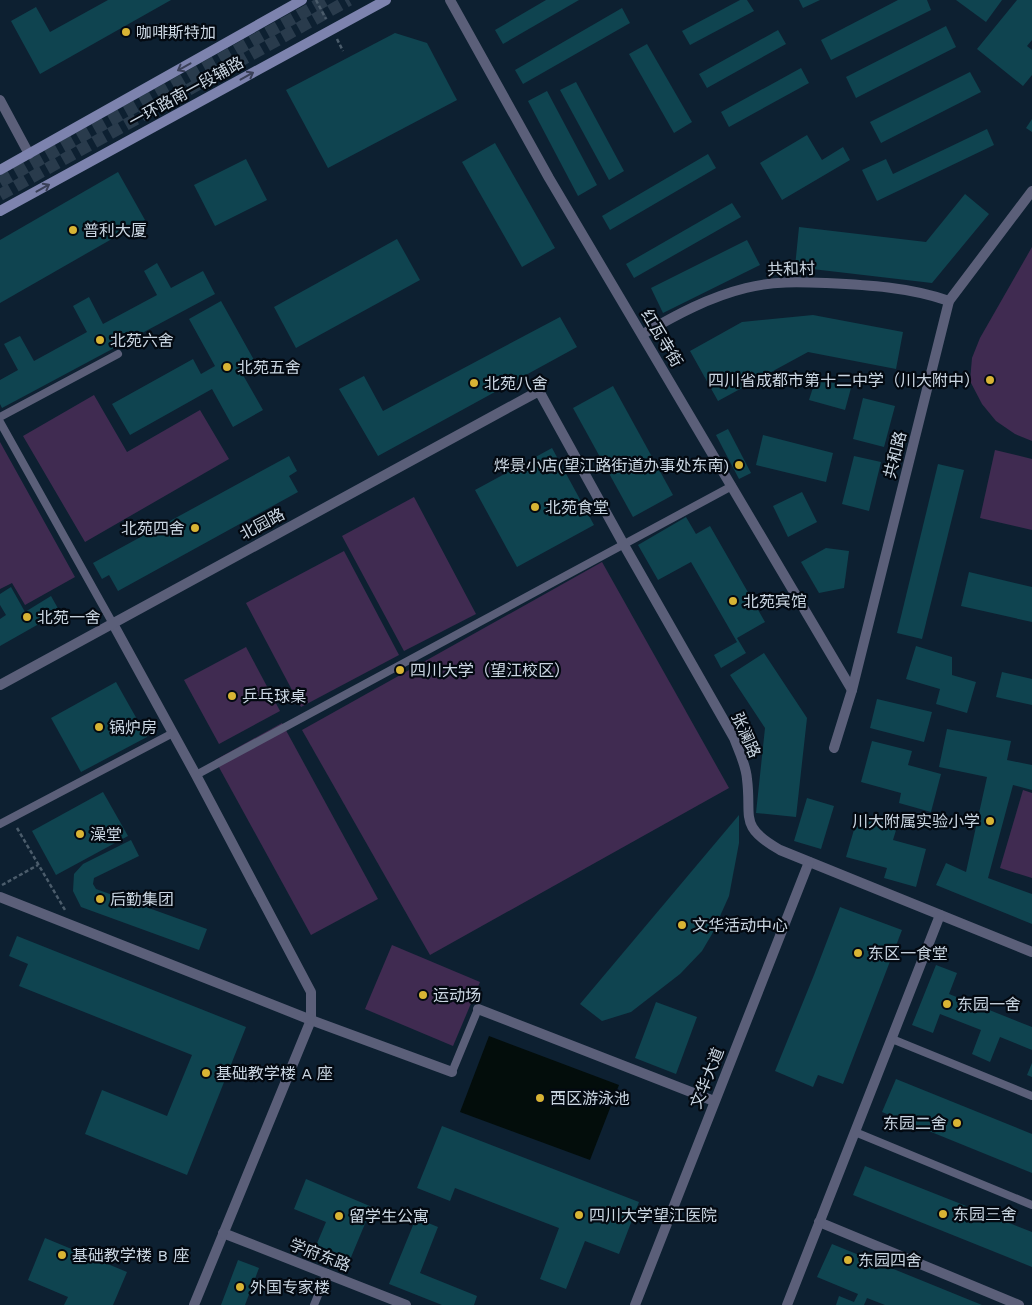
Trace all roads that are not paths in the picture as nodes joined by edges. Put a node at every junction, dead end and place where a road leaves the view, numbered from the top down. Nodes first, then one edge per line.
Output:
1 (302, 0) edge
2 (386, 0) edge
3 (450, 0) edge
4 (0, 100) edge
5 (29, 154) junction
6 (0, 170) edge
7 (1032, 192) edge
8 (0, 211) edge
9 (949, 301) junction
10 (643, 334) junction
11 (118, 354) dead end
12 (539, 391) joint
13 (0, 417) edge
14 (0, 422) edge
15 (732, 486) junction
16 (624, 545) junction
17 (112, 622) junction
18 (0, 685) edge
19 (852, 690) junction
20 (173, 733) junction
21 (834, 748) dead end
22 (196, 775) junction
23 (0, 824) edge
24 (809, 862) junction
25 (0, 897) edge
26 (940, 915) junction
27 (1032, 952) edge
28 (478, 1009) joint
29 (311, 1020) junction
30 (892, 1039) junction
31 (452, 1072) joint
32 (1032, 1096) edge
33 (714, 1101) junction
34 (855, 1132) junction
35 (1032, 1204) edge
36 (819, 1222) junction
37 (223, 1233) junction
38 (327, 1273) junction
39 (194, 1305) edge
40 (314, 1305) edge
41 (406, 1305) edge
42 (635, 1305) edge
43 (787, 1305) edge
44 (1019, 1305) edge

1 -> 5 main road, 一环路南一段辅路
8 -> 2 main road, 一环路南一段辅路
3 - 10 street, 红瓦寺街
4 - 5 street
5 - 6 main road, 一环路南一段辅路
7 - 9 street, 共和路
9 - 10 street, 共和村
9 - 19 street, 共和路
10 - 15 street, 红瓦寺街
11 - 13 lane
12 - 16 street, 张澜路
12 - 17 street, 北园路
14 - 17 lane
15 - 16 lane
15 - 19 street, 红瓦寺街
16 - 22 lane
16 - 24 street, 张澜路
17 - 18 street, 北园路
17 - 20 street
19 - 21 street, 共和路
20 - 22 street
20 - 23 lane
22 - 29 street
24 - 26 street, 张澜路
24 - 33 street, 文华大道
25 - 29 street
26 - 27 street, 张澜路
26 - 30 street
28 - 31 lane
28 - 33 street
29 - 31 street
29 - 37 street
30 - 32 lane
30 - 34 street
33 - 42 street, 文华大道
34 - 35 lane
34 - 36 street
36 - 43 street
36 - 44 street
37 - 38 street, 学府东路
37 - 39 street
38 - 40 lane
38 - 41 street, 学府东路

